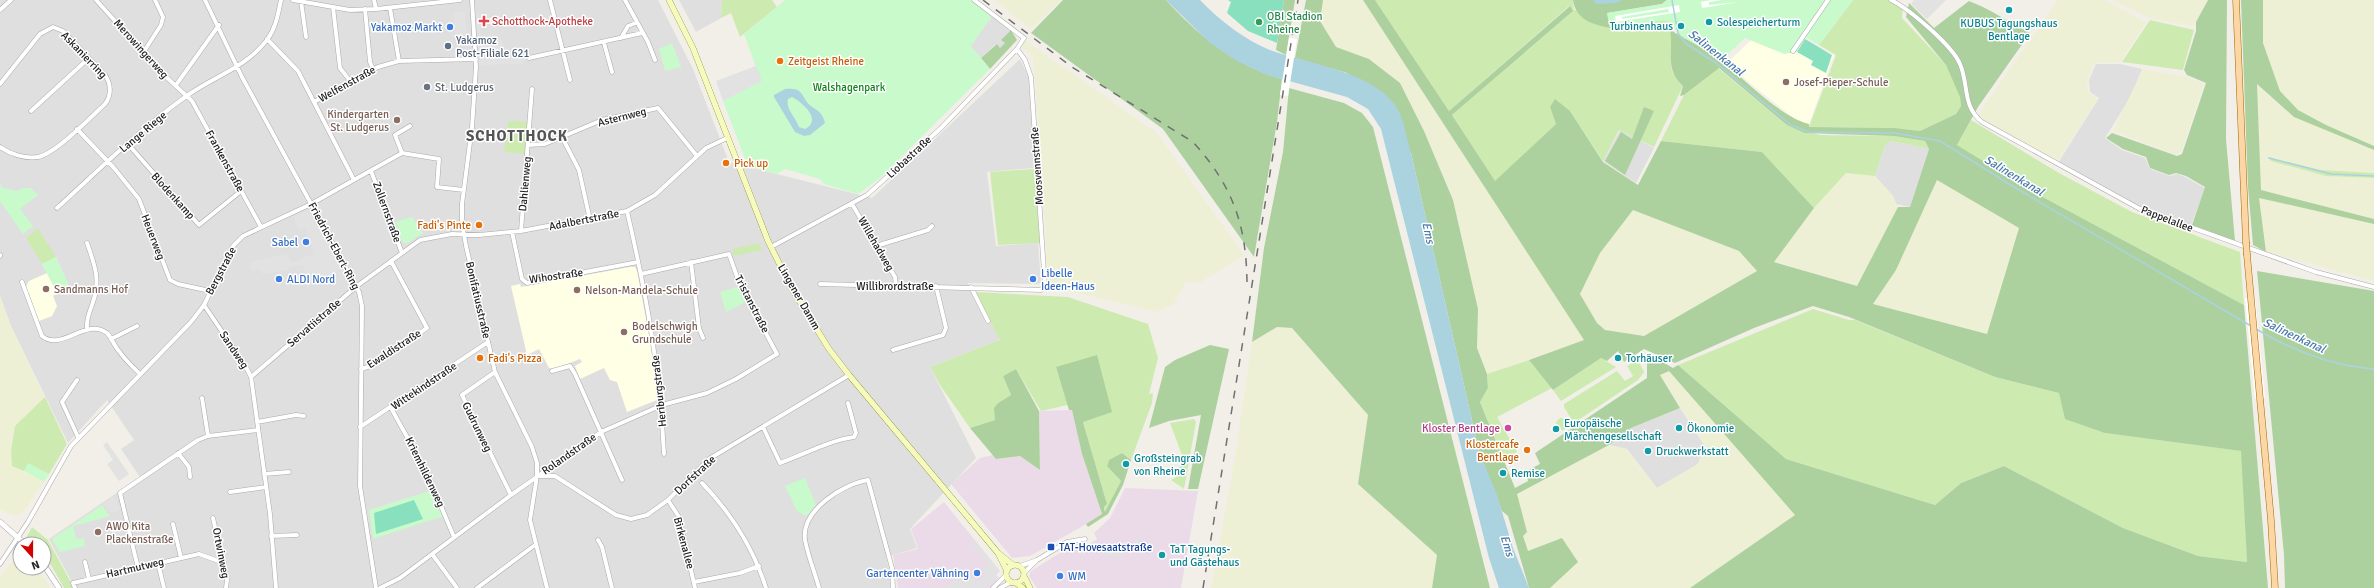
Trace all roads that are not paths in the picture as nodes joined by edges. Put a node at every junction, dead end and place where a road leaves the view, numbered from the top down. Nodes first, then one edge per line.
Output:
1 (11, 0) edge
2 (96, 0) edge
3 (156, 0) edge
4 (205, 0) edge
5 (281, 0) edge
6 (293, 0) edge
7 (374, 0) edge
8 (460, 0) edge
9 (472, 0) edge
10 (550, 0) edge
11 (625, 0) edge
12 (669, 0) edge
13 (974, 0) edge
14 (1828, 0) edge
15 (1891, 0) edge
16 (1904, 0) edge
17 (2236, 0) edge
18 (301, 1) junction
19 (1902, 6) junction
20 (333, 7) junction
21 (390, 8) junction
22 (365, 9) junction
23 (376, 9) junction
24 (0, 10) edge
25 (636, 23) junction
26 (219, 25) junction
27 (642, 33) junction
28 (306, 37) dead end
29 (621, 38) junction
30 (267, 40) junction
31 (604, 43) junction
32 (1017, 49) junction
33 (562, 51) junction
34 (1794, 51) dead end
35 (143, 53) junction
36 (89, 58) junction
37 (529, 58) dead end
38 (476, 59) junction
39 (655, 60) dead end
40 (399, 61) junction
41 (238, 67) junction
42 (373, 69) junction
43 (612, 72) dead end
44 (570, 80) dead end
45 (351, 82) junction
46 (0, 84) edge
47 (176, 85) junction
48 (532, 89) dead end
49 (187, 95) junction
50 (314, 102) junction
51 (31, 111) dead end
52 (410, 126) dead end
53 (77, 129) junction
54 (562, 137) junction
55 (727, 138) junction
56 (128, 144) junction
57 (528, 145) junction
58 (0, 147) edge
59 (402, 154) junction
60 (697, 156) junction
61 (108, 162) junction
62 (371, 171) junction
63 (354, 180) junction
64 (464, 190) junction
65 (241, 191) junction
66 (311, 204) junction
67 (852, 204) junction
68 (57, 208) dead end
69 (627, 211) junction
70 (590, 220) junction
71 (932, 226) dead end
72 (261, 227) junction
73 (520, 231) junction
74 (512, 232) junction
75 (464, 234) junction
76 (87, 243) dead end
77 (876, 246) junction
78 (771, 247) junction
79 (402, 253) junction
80 (391, 261) junction
81 (638, 262) junction
82 (691, 262) junction
83 (641, 274) junction
84 (22, 282) dead end
85 (820, 284) dead end
86 (356, 286) junction
87 (896, 286) junction
88 (936, 286) junction
89 (971, 287) junction
90 (1045, 287) joint
91 (2374, 287) edge
92 (210, 291) junction
93 (204, 305) junction
94 (988, 321) dead end
95 (137, 326) dead end
96 (87, 329) junction
97 (702, 338) dead end
98 (111, 339) junction
99 (488, 342) junction
100 (893, 350) dead end
101 (777, 354) joint
102 (361, 369) junction
103 (552, 371) dead end
104 (495, 372) junction
105 (140, 374) junction
106 (850, 375) junction
107 (251, 377) junction
108 (77, 380) dead end
109 (202, 398) dead end
110 (848, 403) dead end
111 (662, 405) junction
112 (391, 408) junction
113 (304, 416) dead end
114 (257, 422) junction
115 (360, 427) junction
116 (763, 427) junction
117 (258, 430) junction
118 (601, 432) junction
119 (208, 436) junction
120 (78, 437) junction
121 (178, 453) junction
122 (664, 454) dead end
123 (290, 472) dead end
124 (264, 474) junction
125 (537, 476) junction
126 (190, 477) dead end
127 (622, 480) dead end
128 (702, 483) dead end
129 (266, 487) junction
130 (230, 492) dead end
131 (511, 495) junction
132 (668, 500) junction
133 (213, 518) dead end
134 (0, 522) edge
135 (173, 524) dead end
136 (297, 535) dead end
137 (16, 536) edge
138 (19, 536) edge
139 (271, 536) junction
140 (454, 537) junction
141 (1084, 538) dead end
142 (598, 540) dead end
143 (535, 544) junction
144 (12, 547) edge
145 (998, 553) junction
146 (432, 554) junction
147 (181, 558) junction
148 (1036, 560) junction
149 (85, 562) dead end
150 (158, 563) junction
151 (224, 563) junction
152 (0, 564) edge
153 (1013, 565) junction
154 (759, 566) junction
155 (1020, 566) junction
156 (138, 568) junction
157 (1006, 573) junction
158 (1024, 574) junction
159 (51, 576) edge
160 (89, 579) junction
161 (694, 582) junction
162 (1014, 582) junction
163 (2274, 586) edge
164 (59, 588) edge
165 (75, 588) edge
166 (164, 588) edge
167 (226, 588) edge
168 (276, 588) edge
169 (376, 588) edge
170 (380, 588) edge
171 (457, 588) edge
172 (477, 588) edge
173 (547, 588) edge
174 (612, 588) edge
175 (695, 588) edge
176 (766, 588) edge
177 (819, 588) edge
178 (893, 588) edge
179 (994, 588) edge
180 (1000, 588) edge
181 (1023, 588) edge
182 (1030, 588) edge

1 - 24 street
2 - 35 street, Merowingerweg
3 - 35 street
4 - 26 street, Friedrich-Ebert-Ring
5 - 30 street
6 - 18 street
7 - 23 street
8 - 21 street
9 - 38 street, Bonifatiusstraße
10 - 33 street
11 - 25 street
12 - 55 main road, Lingener Damm
13 - 32 street, Liobastraße
14 - 34 street
15 - 19 street
16 - 19 street
17 - 163 main road, bridge
18 - 20 street
18 - 28 street
19 - 91 street, Pappelallee
20 - 22 street
20 - 45 street
21 - 23 street
21 - 40 street
22 - 23 street
22 - 42 street
25 - 27 street
25 - 29 street
26 - 41 street, Friedrich-Ebert-Ring
26 - 47 street
27 - 29 street
27 - 39 street
29 - 31 street
30 - 41 street, Lange Riege
30 - 50 street
31 - 33 street
31 - 43 street
32 - 67 street, Liobastraße
32 - 90 street, Moosvennstraße
33 - 37 street
33 - 44 street
35 - 47 street, Merowingerweg
36 - 46 street, Askanierring
36 - 51 street
36 - 53 street, Askanierring
38 - 40 street, Welfenstraße
38 - 64 street, Bonifatiusstraße
40 - 42 street, Welfenstraße
41 - 49 street, Lange Riege
41 - 66 street, Friedrich-Ebert-Ring
42 - 45 street, Welfenstraße
45 - 50 street, Welfenstraße
47 - 49 street, Merowingerweg
48 - 57 street, Dahlienweg
49 - 56 street, Lange Riege
49 - 65 street, Frankenstraße
50 - 63 street
52 - 59 street
53 - 58 street, Askanierring
53 - 61 street
54 - 57 street, Asternweg
54 - 60 street, Asternweg
54 - 70 street
55 - 60 street, Adalbertstraße
55 - 78 main road, Lingener Damm
56 - 61 street, Lange Riege
56 - 65 street, Blodenkamp
57 - 73 street, Dahlienweg
59 - 62 street, Bergstraße
59 - 64 street
60 - 69 street, Adalbertstraße
61 - 68 street, Lange Riege
61 - 92 street, Heuerweg
62 - 63 street, Bergstraße
62 - 79 street, Zollernstraße
63 - 66 street, Bergstraße
64 - 75 street, Bonifatiusstraße
65 - 72 street, Frankenstraße
66 - 72 street, Bergstraße
66 - 86 street, Friedrich-Ebert-Ring
67 - 77 street, Willehadweg
67 - 78 street, Liobastraße
69 - 70 street, Adalbertstraße
69 - 81 street, Heriburgstraße
70 - 73 street, Adalbertstraße
71 - 77 street
72 - 92 street, Bergstraße
73 - 74 street, Adalbertstraße
74 - 75 street, Adalbertstraße
74 - 81 street, Wihostraße
75 - 79 street, Servatiistraße
75 - 99 street, Bonifatiusstraße
76 - 96 street
77 - 87 street, Willehadweg
78 - 106 main road, Lingener Damm
79 - 80 street, Servatiistraße
80 - 86 street, Servatiistraße
80 - 102 street, Ewaldistraße
81 - 83 street, Heriburgstraße
82 - 83 street
82 - 97 street
82 - 101 street, Tristanstraße
83 - 111 street, Heriburgstraße
84 - 96 street
85 - 87 street, Willibrordstraße
86 - 102 street, Friedrich-Ebert-Ring
86 - 107 street, Servatiistraße
87 - 88 street, Willibrordstraße
88 - 89 street, Willibrordstraße
88 - 100 street
89 - 90 street, Willibrordstraße
89 - 94 street
92 - 93 street, Bergstraße
93 - 105 street, Bergstraße
93 - 107 street, Sandweg
95 - 98 street
96 - 98 street
98 - 105 street
99 - 104 street, Bonifatiusstraße
99 - 112 street, Wittekindstraße
101 - 111 street, Rolandstraße
102 - 115 street, Friedrich-Ebert-Ring
103 - 118 street
104 - 125 street, Bonifatiusstraße
104 - 131 street, Gudrunweg
105 - 120 street, Bergstraße
106 - 116 street, Dorfstraße
106 - 145 main road, Lingener Damm
107 - 114 street, Sandweg
108 - 120 street
109 - 119 street
110 - 116 street
111 - 118 street, Rolandstraße
111 - 122 street, Heriburgstraße
112 - 115 street, Wittekindstraße
112 - 140 street, Kriemhildenweg
113 - 114 street
114 - 117 street, Sandweg
115 - 169 street, Friedrich-Ebert-Ring
116 - 132 street, Dorfstraße
117 - 119 street
117 - 124 street, Sandweg
118 - 125 street, Rolandstraße
118 - 127 street
119 - 121 street
120 - 138 street, Bergstraße
121 - 126 street
121 - 156 street
123 - 124 street
124 - 129 street, Sandweg
125 - 131 street, Rolandstraße
125 - 132 street, Dorfstraße
125 - 143 street, Bonifatiusstraße
128 - 154 street
129 - 130 street
129 - 139 street, Sandweg
131 - 140 street, Rolandstraße
132 - 161 street, Birkenallee
133 - 151 street, Ortwinweg
134 - 137 street
135 - 147 street
136 - 139 street
139 - 168 street, Sandweg
140 - 146 street, Rolandstraße
141 - 148 street
142 - 174 street
143 - 172 street
143 - 173 street, Bonifatiusstraße
144 - 152 street, Bergstraße
145 - 153 main road, Lingener Damm
145 - 157 main road, Lingener Damm
146 - 170 street, Rolandstraße
146 - 171 street
147 - 150 street, Hartmutweg
147 - 151 street, Hartmutweg
148 - 155 street
148 - 158 street
149 - 160 street
150 - 156 street, Hartmutweg
150 - 166 street
151 - 167 street, Ortwinweg
153 - 155 main road
153 - 157 main road
154 - 161 street
154 - 176 street
155 - 158 main road
156 - 160 street, Hartmutweg
157 - 162 main road, Lingener Damm
157 - 179 street
158 - 162 main road
158 - 182 main road
159 - 164 street
160 - 165 street, Hartmutweg
161 - 175 street, Birkenallee
162 - 180 street
162 - 181 main road
177 - 178 street

